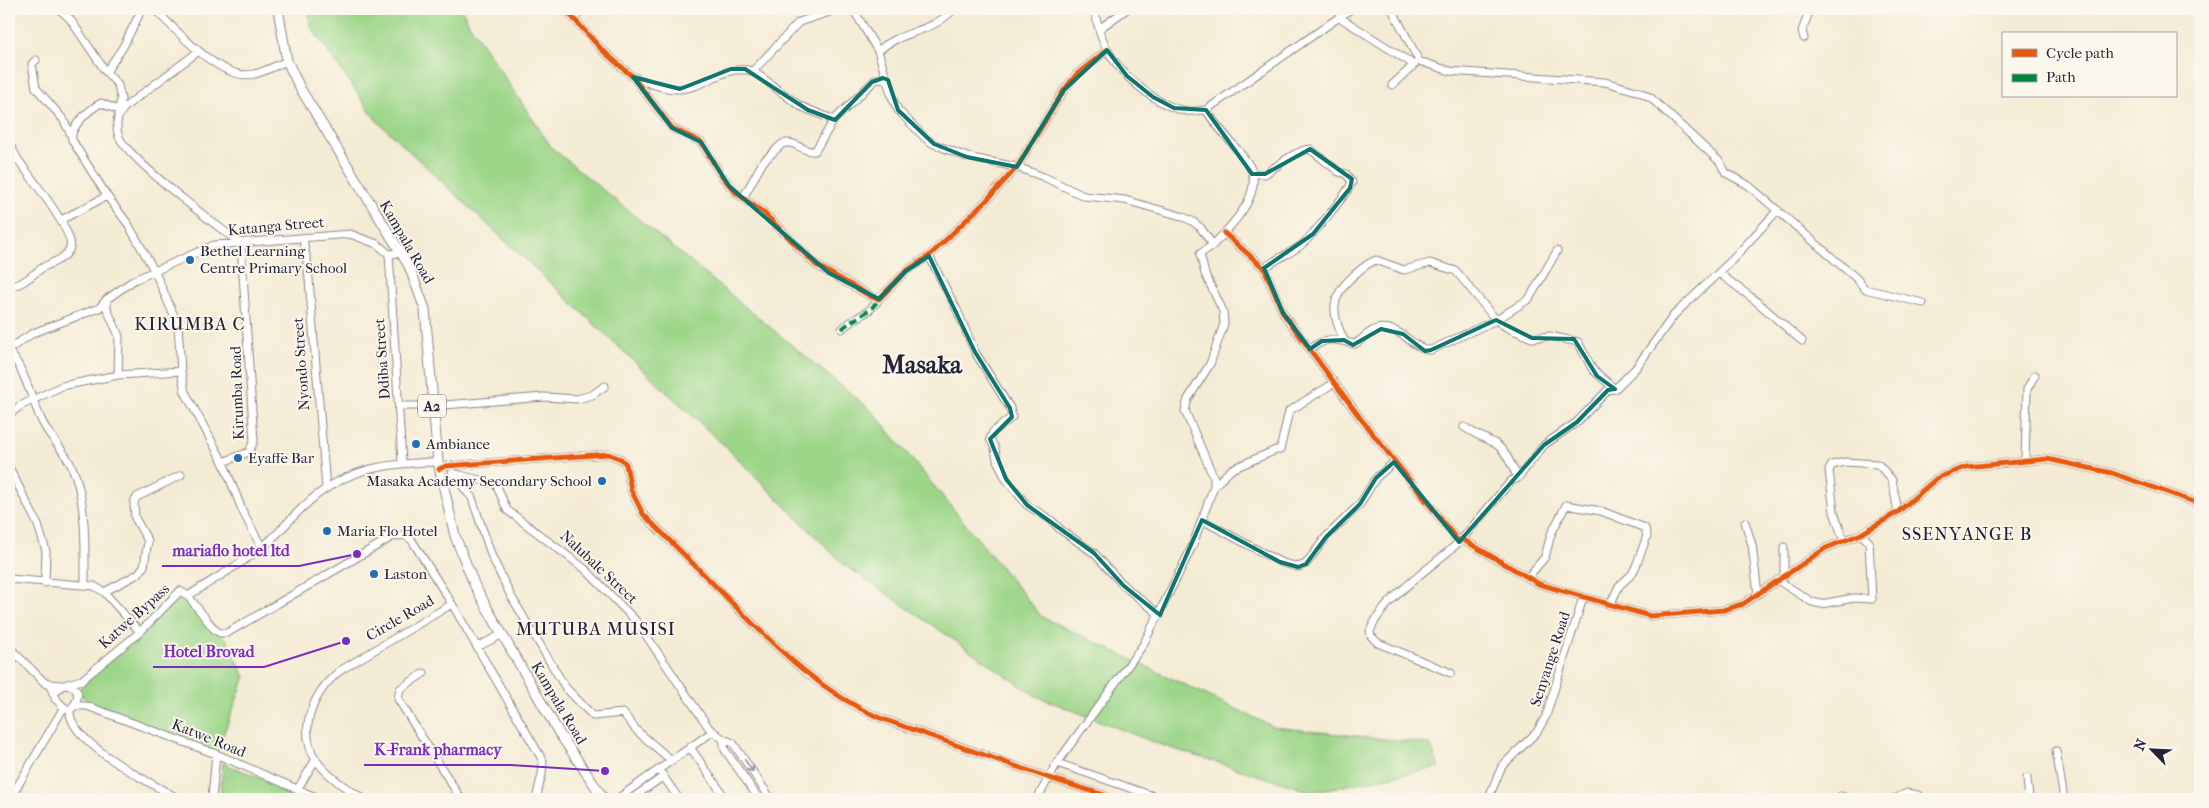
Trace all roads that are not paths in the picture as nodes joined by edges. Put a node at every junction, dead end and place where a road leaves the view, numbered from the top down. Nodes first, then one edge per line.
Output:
1 (59, 9) edge
2 (142, 9) edge
3 (154, 9) edge
4 (278, 9) edge
5 (565, 9) edge
6 (582, 9) edge
7 (839, 9) edge
8 (853, 9) edge
9 (954, 9) edge
10 (1094, 9) edge
11 (1127, 9) edge
12 (1351, 9) edge
13 (1392, 9) edge
14 (1810, 9) edge
15 (1340, 17) junction
16 (574, 19) junction
17 (1108, 24) junction
18 (1099, 29) junction
19 (1804, 38) dead end
20 (1103, 40) junction
21 (1107, 50) junction
22 (199, 51) junction
23 (878, 51) junction
24 (36, 60) dead end
25 (287, 61) junction
26 (1419, 61) junction
27 (1412, 67) junction
28 (753, 71) junction
29 (106, 72) junction
30 (633, 77) junction
31 (888, 80) junction
32 (1392, 85) dead end
33 (1206, 110) junction
34 (118, 112) junction
35 (834, 120) junction
36 (71, 134) junction
37 (9, 143) edge
38 (17, 158) junction
39 (9, 163) edge
40 (1017, 167) junction
41 (1252, 174) junction
42 (107, 196) junction
43 (742, 198) junction
44 (1778, 210) junction
45 (61, 220) junction
46 (1224, 234) junction
47 (303, 239) junction
48 (241, 244) junction
49 (1213, 245) junction
50 (1557, 251) dead end
51 (400, 253) junction
52 (388, 254) junction
53 (930, 256) junction
54 (1264, 268) junction
55 (154, 272) junction
56 (1719, 273) junction
57 (9, 286) edge
58 (879, 299) junction
59 (1923, 303) dead end
60 (103, 308) junction
61 (1496, 320) junction
62 (842, 329) dead end
63 (1344, 340) junction
64 (1802, 341) dead end
65 (1310, 349) junction
66 (9, 350) edge
67 (181, 371) junction
68 (118, 375) junction
69 (2035, 375) dead end
70 (1334, 383) junction
71 (605, 386) dead end
72 (1615, 389) junction
73 (35, 401) junction
74 (399, 406) junction
75 (432, 406) junction
76 (9, 415) edge
77 (1464, 427) dead end
78 (2025, 460) junction
79 (223, 462) junction
80 (402, 462) junction
81 (1394, 462) junction
82 (441, 466) junction
83 (9, 467) edge
84 (452, 474) junction
85 (181, 475) dead end
86 (1518, 478) junction
87 (1214, 486) junction
88 (326, 488) junction
89 (2200, 504) edge
90 (1898, 512) junction
91 (1202, 520) junction
92 (1745, 522) dead end
93 (1861, 534) junction
94 (1460, 540) junction
95 (1844, 540) junction
96 (1784, 547) dead end
97 (262, 548) junction
98 (1528, 577) junction
99 (1781, 578) junction
100 (9, 579) edge
101 (45, 583) junction
102 (84, 585) junction
103 (104, 592) junction
104 (1758, 594) junction
105 (188, 596) junction
106 (1584, 598) junction
107 (452, 604) junction
108 (1610, 605) junction
109 (1160, 616) junction
110 (140, 632) junction
111 (503, 634) junction
112 (9, 647) edge
113 (477, 647) junction
114 (424, 673) dead end
115 (1451, 673) dead end
116 (82, 680) junction
117 (49, 683) junction
118 (65, 684) junction
119 (78, 692) junction
120 (56, 699) junction
121 (87, 706) junction
122 (69, 708) junction
123 (54, 721) junction
124 (712, 732) junction
125 (722, 739) junction
126 (690, 747) junction
127 (2056, 751) dead end
128 (216, 754) junction
129 (316, 759) junction
130 (671, 760) junction
131 (1058, 762) junction
132 (658, 769) junction
133 (664, 776) junction
134 (1049, 778) junction
135 (2027, 778) dead end
136 (297, 790) junction
137 (1089, 790) junction
138 (1104, 795) dead end
139 (10, 799) edge
140 (179, 799) edge
141 (212, 799) edge
142 (320, 799) edge
143 (364, 799) edge
144 (460, 799) edge
145 (536, 799) edge
146 (604, 799) edge
147 (617, 799) edge
148 (631, 799) edge
149 (679, 799) edge
150 (726, 799) edge
151 (759, 799) edge
152 (772, 799) edge
153 (1037, 799) edge
154 (1085, 799) edge
155 (1162, 799) edge
156 (1488, 799) edge
157 (1894, 799) edge
158 (1920, 799) edge
159 (2029, 799) edge
160 (2064, 799) edge

1 - 29 street
2 - 29 street
3 - 22 street
4 - 25 main road, Kampala Road / A2
5 - 16 street
6 - 16 street
7 - 28 street
8 - 23 street
9 - 23 street
10 - 18 street
11 - 17 street
12 - 15 street
13 - 26 street
14 - 19 street
15 - 27 street
15 - 33 street
16 - 30 street
17 - 18 street
17 - 20 street
18 - 20 street
20 - 21 street
21 - 33 street
21 - 40 street
22 - 25 street
22 - 34 street
23 - 31 street
24 - 36 street
25 - 51 main road, Kampala Road / A2
26 - 27 street
26 - 44 street
27 - 32 street
28 - 30 street
28 - 35 street
29 - 34 street
30 - 43 street
31 - 35 street
31 - 40 street
33 - 41 street
34 - 36 street
34 - 48 street
35 - 43 street
36 - 42 street
37 - 38 street
38 - 39 street
38 - 45 street
40 - 49 street
40 - 53 street
41 - 46 street
41 - 54 street
42 - 45 street
42 - 55 street
43 - 58 street
44 - 56 street
44 - 59 street
45 - 57 street
46 - 49 street
46 - 54 street
47 - 48 street, Katanga Street
47 - 52 street, Katanga Street
47 - 88 street, Nyondo Street
48 - 55 street, Katanga Street
48 - 79 street, Kirumba Road
49 - 87 street
50 - 61 street
51 - 52 street
51 - 75 main road, Kampala Road / A2
52 - 74 street, Ddiba Street
53 - 58 street
53 - 109 street
54 - 65 street
55 - 60 street, Katanga Street
55 - 67 street
56 - 64 street
56 - 72 street
58 - 62 street
60 - 66 street
60 - 68 street
61 - 63 street
61 - 63 street
61 - 72 street
63 - 65 street
65 - 70 street
66 - 73 street
67 - 68 street
67 - 79 street
68 - 73 street
69 - 78 street
70 - 81 street
70 - 87 street
71 - 75 street
72 - 86 street
73 - 76 street
73 - 102 street
74 - 75 street
74 - 80 street, Ddiba Street
75 - 82 main road, Kampala Road / A2
77 - 86 street
78 - 89 street
78 - 90 street
79 - 97 street
80 - 82 street, Katwe Bypass
80 - 88 street, Katwe Bypass
81 - 91 street
81 - 94 street
82 - 84 street
82 - 111 main road, Kampala Road / A2
82 - 134 street, Katwe Bypass
83 - 101 street
84 - 124 street, Nalubale Street
84 - 130 street
85 - 103 street
86 - 94 street
87 - 91 street
88 - 97 street, Katwe Bypass
90 - 93 street
90 - 95 street
91 - 109 street
92 - 104 street
93 - 95 street
93 - 99 street
94 - 98 street
94 - 115 street
95 - 99 street
96 - 99 street
97 - 105 street, Katwe Bypass
98 - 106 street
98 - 108 street
99 - 104 street
100 - 101 street
101 - 102 street
102 - 103 street
103 - 110 street
104 - 108 street
105 - 107 street
105 - 110 street, Katwe Bypass
106 - 108 street
106 - 156 street, Senyange Road
107 - 113 street, Circle Road
107 - 129 street, Circle Road
109 - 131 street
110 - 116 street, Katwe Bypass
111 - 113 street
111 - 146 main road, Kampala Road / A2
112 - 117 street
113 - 145 street, Circle Road
114 - 144 street
116 - 118 street, Katwe Bypass
116 - 119 street, Katwe Bypass
117 - 118 street
117 - 120 street
118 - 119 street
118 - 120 street
119 - 121 street
119 - 122 street
120 - 122 street
120 - 123 street
121 - 122 street, Katwe Road
121 - 128 street, Katwe Road
122 - 123 street
122 - 140 street
123 - 139 street
124 - 125 street, Nalubale Street
124 - 126 street
125 - 151 street, Nalubale Street
125 -> 152 street, Nalubale Street
126 - 130 street
126 - 150 street
127 - 160 street
128 - 136 street, Katwe Road
128 - 141 street
129 - 136 street
129 - 143 street, Circle Road
130 - 132 street
131 - 134 street
131 - 155 street
132 - 133 street
132 - 147 street
133 - 148 street
133 - 149 street
134 - 137 street, Katwe Bypass
134 - 153 street
135 - 159 street
136 - 142 street, Katwe Road
137 - 138 street, Katwe Bypass
137 - 154 street
157 - 158 street

